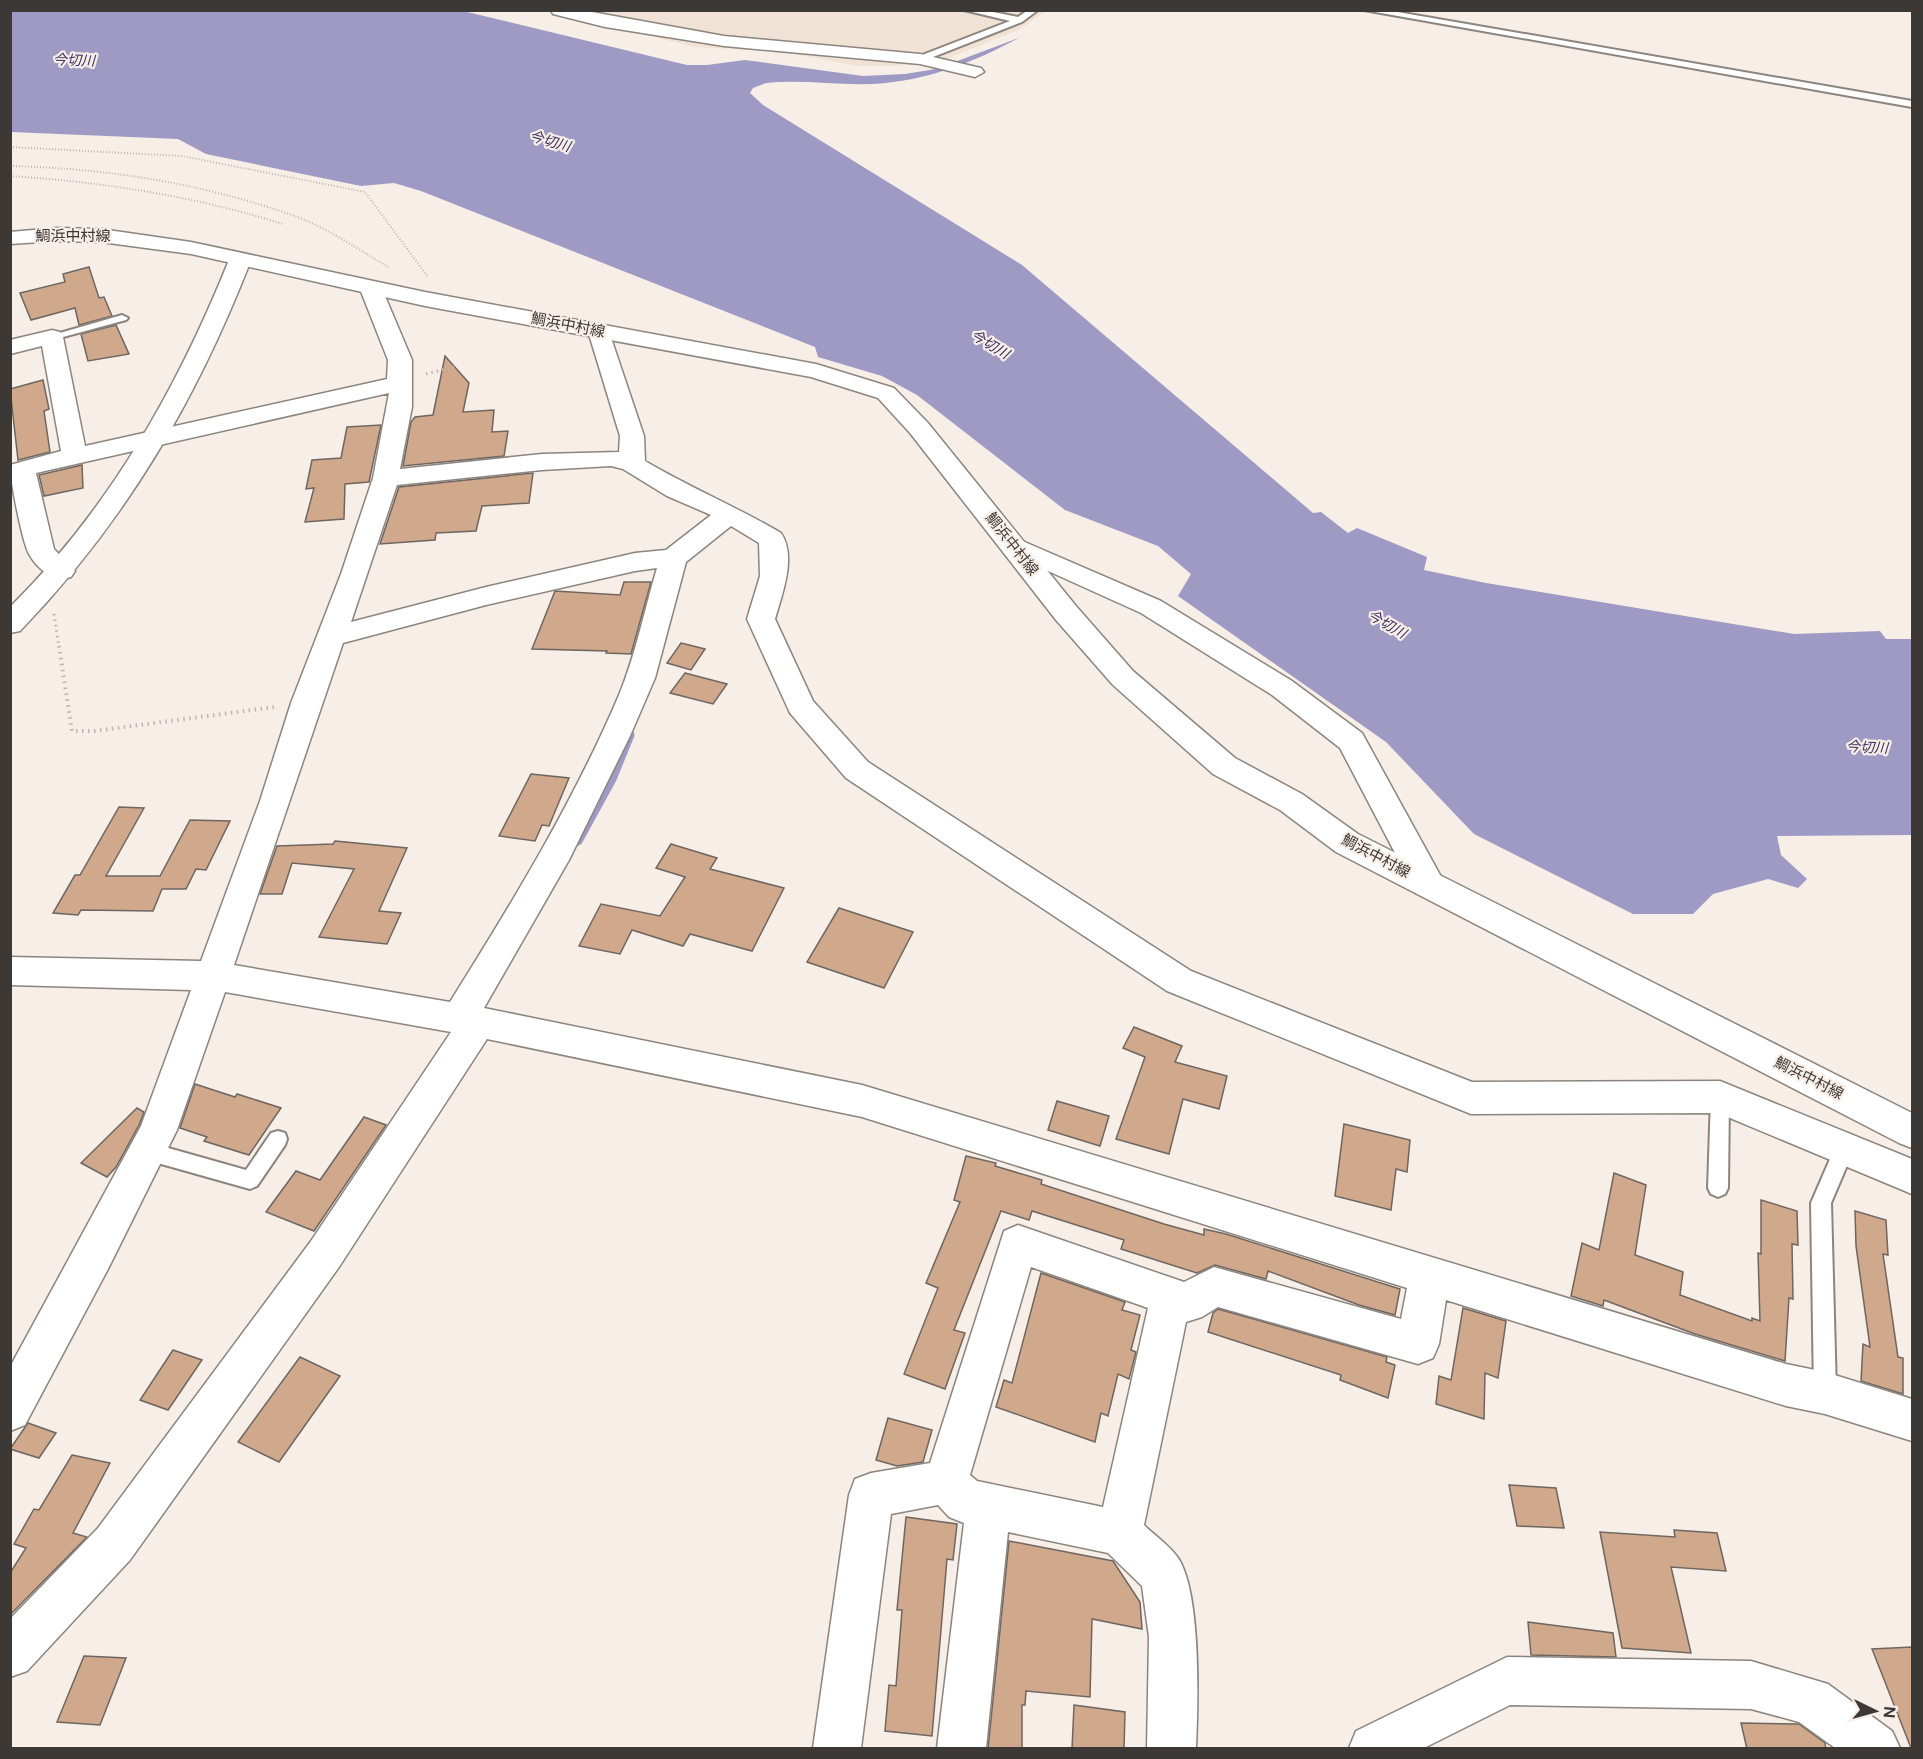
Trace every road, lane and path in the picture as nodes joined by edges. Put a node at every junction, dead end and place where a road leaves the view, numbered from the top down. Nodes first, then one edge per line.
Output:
1 (559, 10) edge
2 (968, 10) edge
3 (1034, 10) edge
4 (1368, 10) edge
5 (1019, 20) junction
6 (920, 59) junction
7 (975, 72) dead end
8 (1912, 104) edge
9 (10, 147) edge
10 (10, 165) edge
11 (10, 176) edge
12 (283, 224) dead end
13 (10, 238) edge
14 (240, 260) junction
15 (371, 289) junction
16 (424, 297) junction
17 (122, 318) dead end
18 (599, 331) junction
19 (52, 337) junction
20 (10, 347) edge
21 (398, 384) junction
22 (155, 437) junction
23 (74, 456) junction
24 (632, 464) junction
25 (17, 472) edge
26 (386, 478) junction
27 (730, 514) junction
28 (1013, 546) junction
29 (673, 558) junction
30 (55, 578) junction
31 (10, 624) edge
32 (332, 636) junction
33 (306, 703) junction
34 (1428, 884) junction
35 (10, 971) edge
36 (215, 976) junction
37 (469, 1021) junction
38 (1720, 1097) junction
39 (1912, 1131) edge
40 (278, 1139) dead end
41 (1845, 1149) junction
42 (147, 1151) junction
43 (1912, 1177) edge
44 (1718, 1188) dead end
45 (1429, 1276) junction
46 (1170, 1297) junction
47 (1825, 1393) junction
48 (10, 1410) edge
49 (1912, 1420) edge
50 (946, 1482) junction
51 (988, 1506) junction
52 (1120, 1533) junction
53 (10, 1654) edge
54 (837, 1749) edge
55 (961, 1749) edge
56 (1172, 1749) edge
57 (1373, 1749) edge
58 (1875, 1749) edge

1 - 6 street
2 - 5 lane
3 - 5 lane
4 - 8 lane
5 - 6 lane
6 - 7 street
9 - 16 path
10 - 16 path
11 - 12 path
13 - 14 street, 鯛浜中村線
14 - 15 street, 鯛浜中村線
14 - 22 street
15 - 16 street, 鯛浜中村線
15 - 21 street
16 - 18 street, 鯛浜中村線
17 - 19 lane
18 - 24 street
18 - 28 street, 鯛浜中村線
19 - 20 street
19 - 23 street
21 - 22 street
21 - 26 street
22 - 23 street
22 - 30 street
23 - 25 street
24 - 26 street
24 - 27 street
25 - 30 street
26 - 32 street
27 - 29 street
27 - 38 street
28 - 34 street, 鯛浜中村線
28 - 34 street
29 - 32 street
29 - 37 street
30 - 31 street
30 - 33 path
32 - 33 street
33 - 36 street
34 - 39 street, 鯛浜中村線
35 - 36 street
36 - 37 street
36 - 42 street
37 - 45 street
37 - 53 street
38 - 41 street
38 - 44 lane
40 - 42 lane
41 - 43 street
41 - 47 lane
42 - 48 street
45 - 46 street
45 - 47 street
46 - 50 street
46 - 52 street
47 - 49 street
50 - 51 street
50 - 54 street
51 - 52 street
51 - 55 street
52 - 56 street
57 - 58 street

